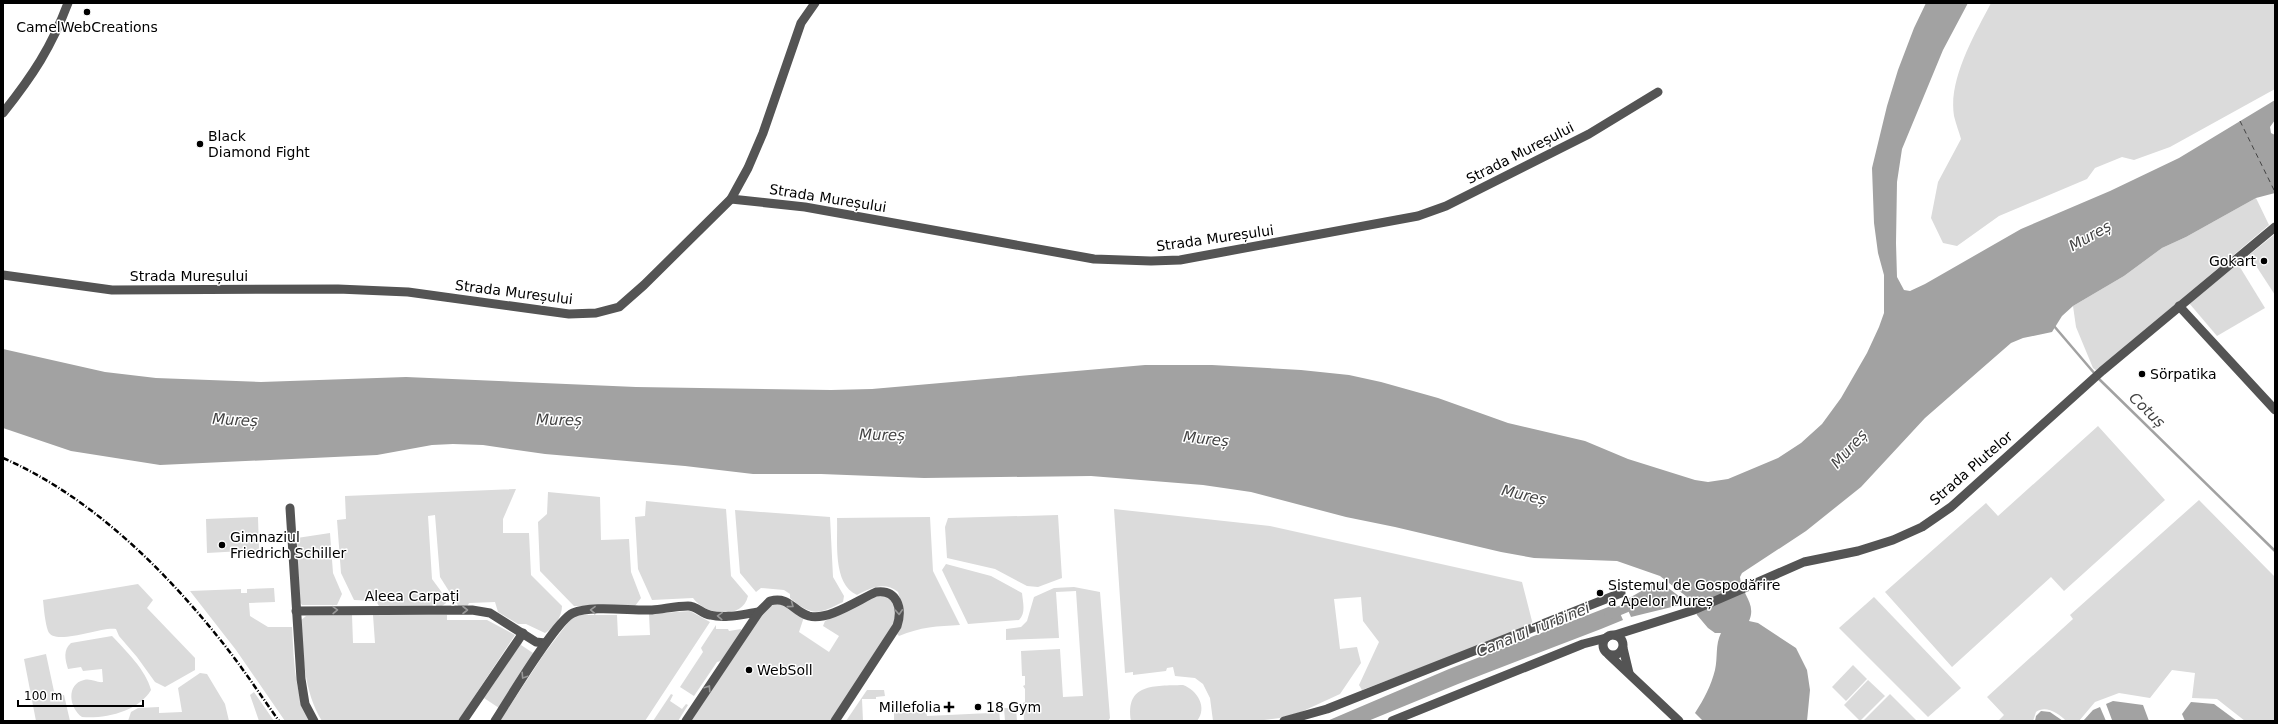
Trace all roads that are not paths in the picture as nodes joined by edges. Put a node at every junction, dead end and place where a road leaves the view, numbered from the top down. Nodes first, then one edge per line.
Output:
1 (68, 3) edge
2 (815, 3) edge
3 (1658, 92) dead end
4 (3, 113) edge
5 (731, 199) junction
6 (2275, 227) edge
7 (3, 275) edge
8 (2179, 306) junction
9 (2275, 410) edge
10 (290, 508) dead end
11 (1621, 593) dead end
12 (296, 611) junction
13 (759, 612) junction
14 (523, 633) junction
15 (1604, 642) junction
16 (1620, 642) junction
17 (545, 643) junction
18 (1609, 655) junction
19 (1629, 673) junction
20 (314, 721) edge
21 (463, 721) edge
22 (496, 721) edge
23 (686, 721) edge
24 (835, 721) edge
25 (1284, 721) edge
26 (1392, 721) edge
27 (1679, 721) edge

1 - 4 street
2 - 5 street
3 - 5 street, Strada Mureșului
5 - 7 street, Strada Mureșului
6 - 8 street, Strada Plutelor
8 - 9 street
8 - 16 street, Strada Plutelor
10 - 12 street
11 - 25 street
12 -> 14 street, Aleea Carpați
12 - 20 street
13 -> 17 street
23 -> 13 street
13 -> 24 street
14 - 17 street, Aleea Carpați
14 - 21 street
15 - 16 street
15 - 18 street
15 - 26 street
16 - 18 street
16 - 19 street
17 -> 22 street
18 - 19 street
19 - 27 street

